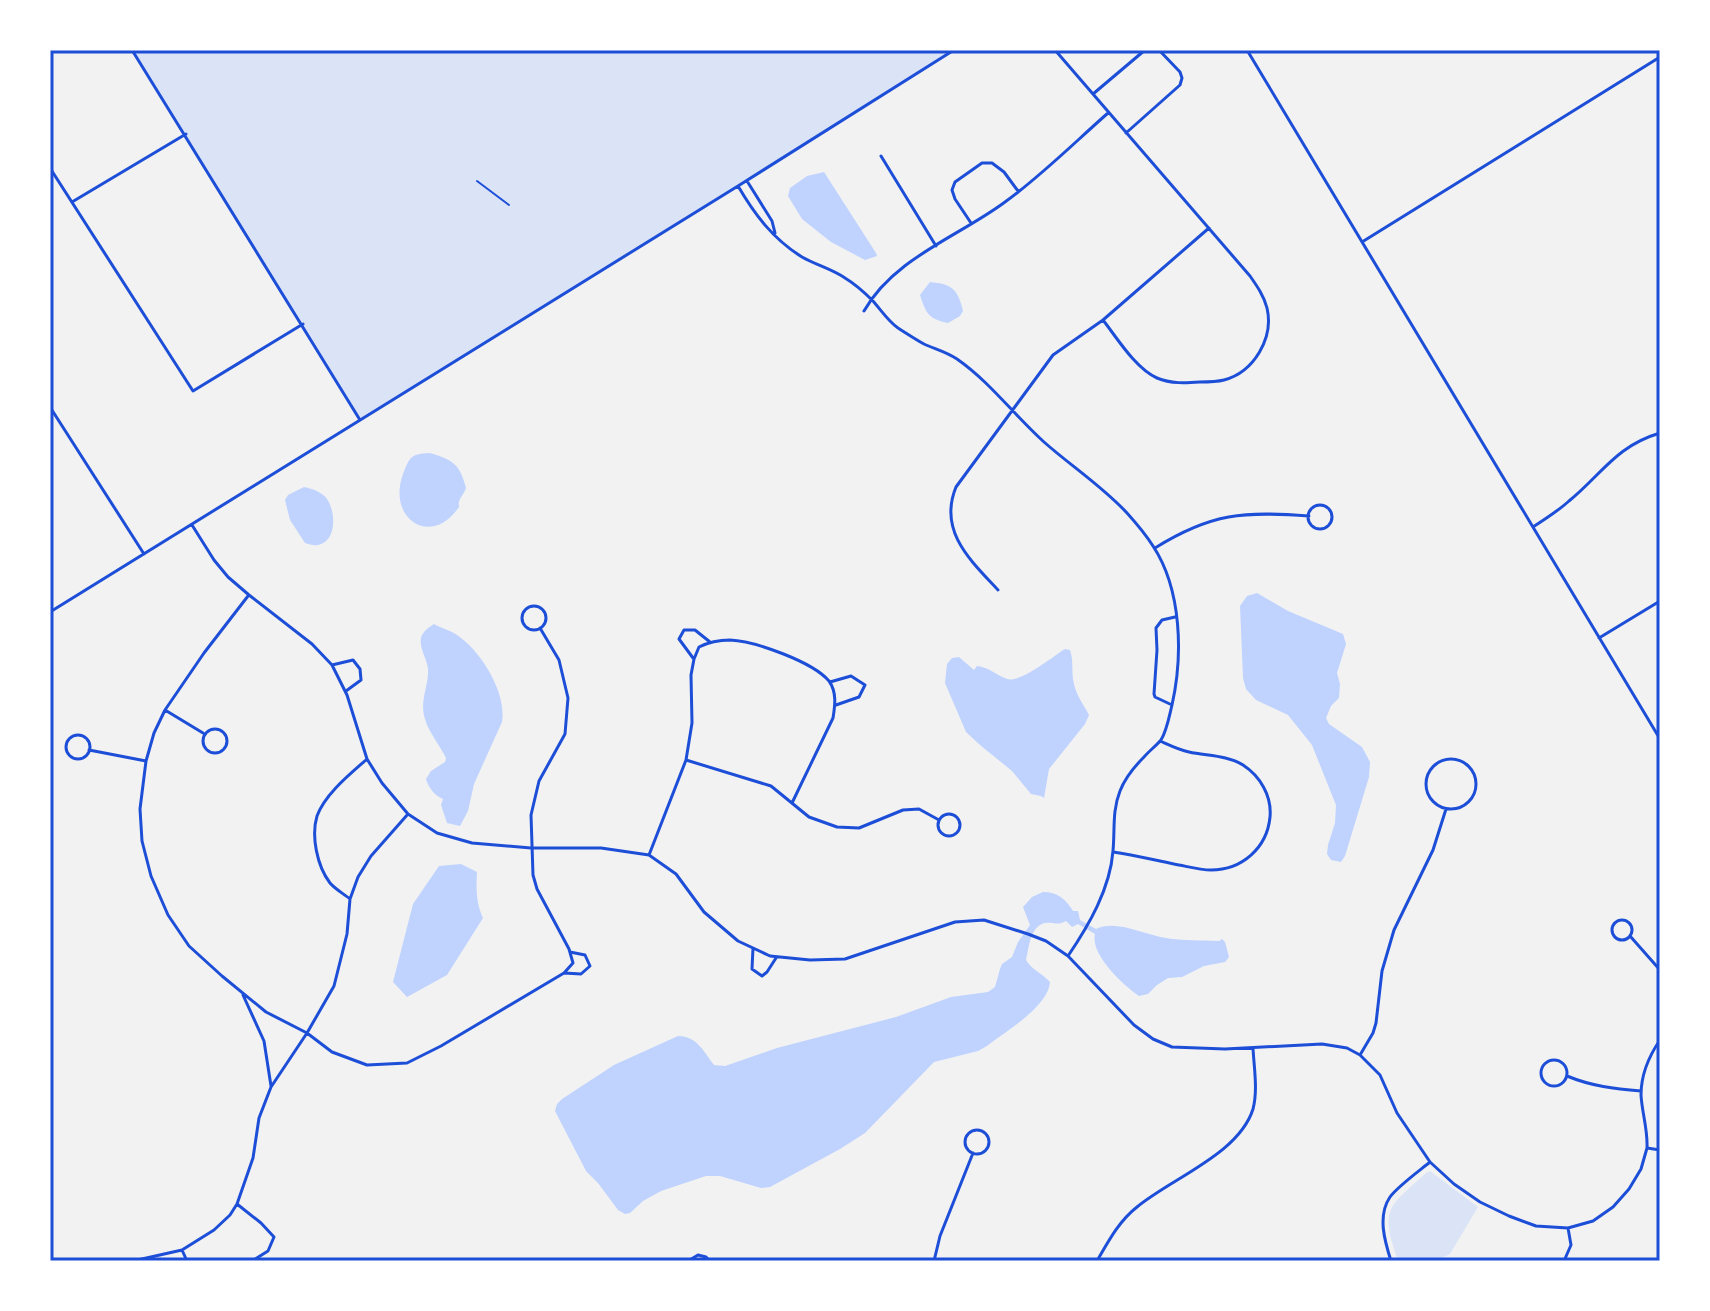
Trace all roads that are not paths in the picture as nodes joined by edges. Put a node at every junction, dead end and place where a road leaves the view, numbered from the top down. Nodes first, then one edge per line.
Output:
1 (132, 50) edge
2 (954, 50) edge
3 (1055, 50) edge
4 (1145, 50) edge
5 (1159, 50) edge
6 (1247, 50) edge
7 (1660, 57) edge
8 (1092, 94) junction
9 (1108, 113) junction
10 (1126, 133) junction
11 (186, 134) junction
12 (881, 156) dead end
13 (50, 168) edge
14 (747, 181) junction
15 (738, 186) junction
16 (1018, 191) junction
17 (72, 202) junction
18 (971, 223) junction
19 (1209, 228) junction
20 (775, 233) junction
21 (1362, 242) junction
22 (936, 246) junction
23 (871, 299) junction
24 (864, 311) dead end
25 (1103, 320) junction
26 (303, 324) junction
27 (50, 407) edge
28 (1011, 411) junction
29 (360, 420) junction
30 (1660, 433) edge
31 (1309, 516) junction
32 (192, 525) junction
33 (1533, 527) junction
34 (1155, 548) junction
35 (144, 554) junction
36 (998, 590) dead end
37 (249, 595) junction
38 (1660, 601) edge
39 (50, 612) edge
40 (1176, 617) junction
41 (540, 628) junction
42 (1599, 638) junction
43 (710, 642) junction
44 (694, 659) junction
45 (332, 665) junction
46 (830, 682) junction
47 (346, 691) junction
48 (836, 705) junction
49 (1172, 705) junction
50 (165, 710) junction
51 (205, 734) junction
52 (1660, 739) edge
53 (1160, 741) junction
54 (89, 750) junction
55 (367, 759) junction
56 (686, 760) junction
57 (146, 761) junction
58 (792, 803) junction
59 (1446, 809) junction
60 (408, 814) junction
61 (939, 820) junction
62 (531, 848) junction
63 (1113, 852) junction
64 (649, 855) junction
65 (350, 899) junction
66 (1630, 936) junction
67 (753, 948) junction
68 (570, 952) junction
69 (1068, 956) junction
70 (776, 957) junction
71 (1660, 970) edge
72 (564, 973) junction
73 (241, 992) junction
74 (307, 1033) junction
75 (1660, 1040) edge
76 (1253, 1048) junction
77 (1360, 1055) junction
78 (1567, 1076) junction
79 (271, 1087) junction
80 (1641, 1091) junction
81 (1647, 1148) junction
82 (1660, 1150) edge
83 (973, 1153) junction
84 (1430, 1162) junction
85 (237, 1204) junction
86 (1568, 1228) junction
87 (182, 1250) junction
88 (133, 1261) edge
89 (187, 1261) edge
90 (252, 1261) edge
91 (688, 1261) edge
92 (710, 1261) edge
93 (934, 1261) edge
94 (1097, 1261) edge
95 (1391, 1261) edge
96 (1564, 1261) edge

1 - 11 street
2 - 14 street
3 - 8 street
4 - 8 street
5 - 10 street
6 - 21 street
7 - 21 street
8 - 9 street
9 - 10 street
9 - 16 street
10 - 19 street
11 - 17 street
11 - 26 street
12 - 22 street
13 - 17 street
14 - 15 street
14 - 20 street
15 - 20 street
15 - 29 street
16 - 18 street
16 - 18 street
17 - 26 street
18 - 22 street
19 - 25 street
19 - 25 street
20 - 23 street
21 - 33 street
22 - 23 street
23 - 24 street
23 - 28 street
25 - 28 street
26 - 29 street
27 - 35 street
28 - 34 street
28 - 36 street
29 - 32 street
30 - 33 street
31 - 31 street
31 - 34 street
32 - 35 street
32 - 37 street
33 - 42 street
34 - 40 street
35 - 39 street
37 - 45 street
37 - 50 street
38 - 42 street
40 - 49 street
40 - 49 street
41 - 41 street
41 - 62 street
42 - 52 street
43 - 44 street
43 - 44 street
43 - 46 street
44 - 56 street
45 - 47 street
45 - 47 street
46 - 48 street
46 - 48 street
47 - 55 street
48 - 58 street
49 - 53 street
50 - 51 street
50 - 57 street
51 - 51 street
53 - 63 street
53 - 63 street
54 - 54 street
54 - 57 street
55 - 60 street
55 - 65 street
56 - 58 street
56 - 64 street
57 - 73 street
58 - 61 street
59 - 59 street
59 - 77 street
60 - 62 street
60 - 65 street
61 - 61 street
62 - 64 street
62 - 68 street
63 - 69 street
64 - 67 street
65 - 74 street
66 - 66 street
66 - 71 street
67 - 70 street
67 - 70 street
68 - 72 street
68 - 72 street
69 - 70 street
69 - 76 street
72 - 74 street
73 - 74 street
73 - 79 street
74 - 79 street
75 - 80 street
76 - 77 street
76 - 94 street
77 - 84 street
78 - 78 street
78 - 80 street
79 - 85 street
80 - 81 street
81 - 82 street
81 - 86 street
83 - 83 street
83 - 93 street
84 - 86 street
84 - 95 street
85 - 87 street
85 - 90 street
86 - 96 street
87 - 88 street
87 - 89 street
91 - 92 street

